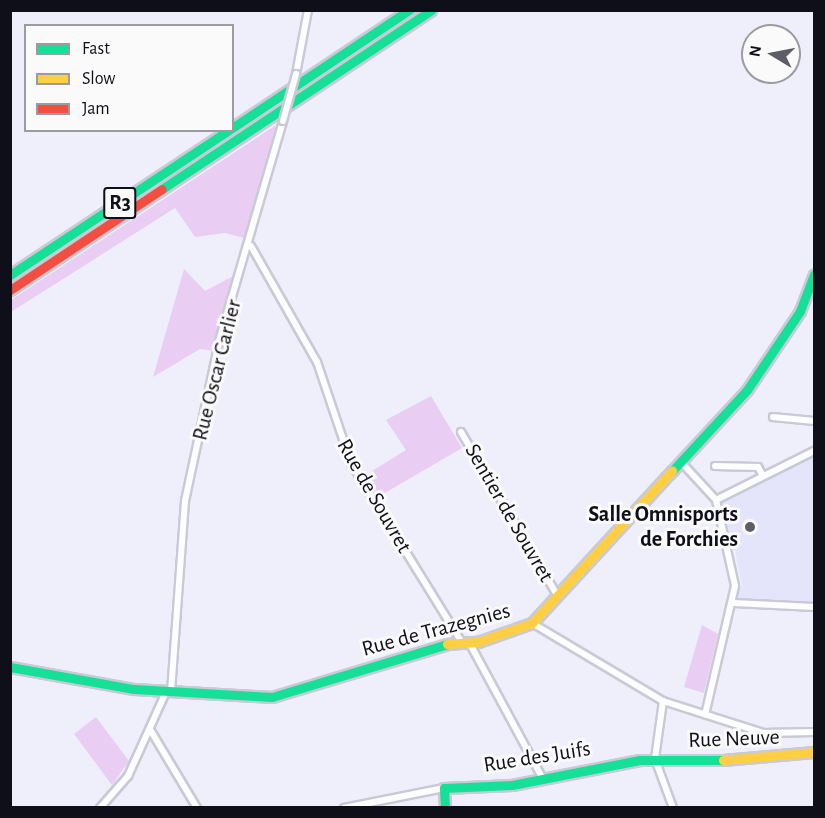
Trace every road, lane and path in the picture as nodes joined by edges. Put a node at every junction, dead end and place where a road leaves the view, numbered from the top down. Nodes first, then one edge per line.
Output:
1 (308, 10) edge
2 (409, 10) edge
3 (431, 10) edge
4 (234, 127) edge
5 (226, 132) edge
6 (251, 246) junction
7 (10, 275) edge
8 (814, 275) edge
9 (10, 290) edge
10 (773, 417) dead end
11 (814, 421) edge
12 (461, 432) dead end
13 (814, 451) edge
14 (682, 463) junction
15 (715, 466) dead end
16 (763, 476) junction
17 (716, 500) junction
18 (557, 595) junction
19 (734, 603) junction
20 (814, 607) edge
21 (532, 623) junction
22 (466, 644) junction
23 (10, 667) edge
24 (168, 692) junction
25 (663, 701) junction
26 (705, 715) junction
27 (151, 731) junction
28 (814, 732) edge
29 (814, 752) edge
30 (655, 759) junction
31 (542, 777) junction
32 (444, 788) junction
33 (99, 807) edge
34 (197, 807) edge
35 (344, 807) edge
36 (445, 807) edge
37 (673, 807) edge

1 - 6 street, Rue Oscar Carlier, bridge
2 - 4 main road
3 - 9 main road, R3
5 - 7 main road, R3
6 - 22 street, Rue de Souvret
6 - 24 street, Rue Oscar Carlier
8 - 14 main road
10 - 11 street
12 - 18 street, Sentier de Souvret
13 - 16 street
14 - 17 street
14 - 18 main road
15 - 16 street
16 - 17 street
17 - 19 street
18 - 21 main road
19 - 20 street
19 - 26 street
21 - 22 main road, Rue de Trazegnies
21 - 25 street, Rue de Trazegnies
22 - 24 main road, Rue de Trazegnies
22 - 31 street, Rue de Souvret
23 - 24 main road, Rue de Trazegnies
24 - 27 street, Rue Oscar Carlier
25 - 26 street, Rue de Trazegnies
25 - 30 street
26 - 28 street, Rue de Trazegnies
27 - 33 street, Rue Oscar Carlier
27 - 34 street
29 - 30 main road, Rue Neuve
30 - 31 main road, Rue des Juifs
30 - 37 street
31 - 32 main road, Rue des Juifs
32 - 35 street
32 - 36 main road

